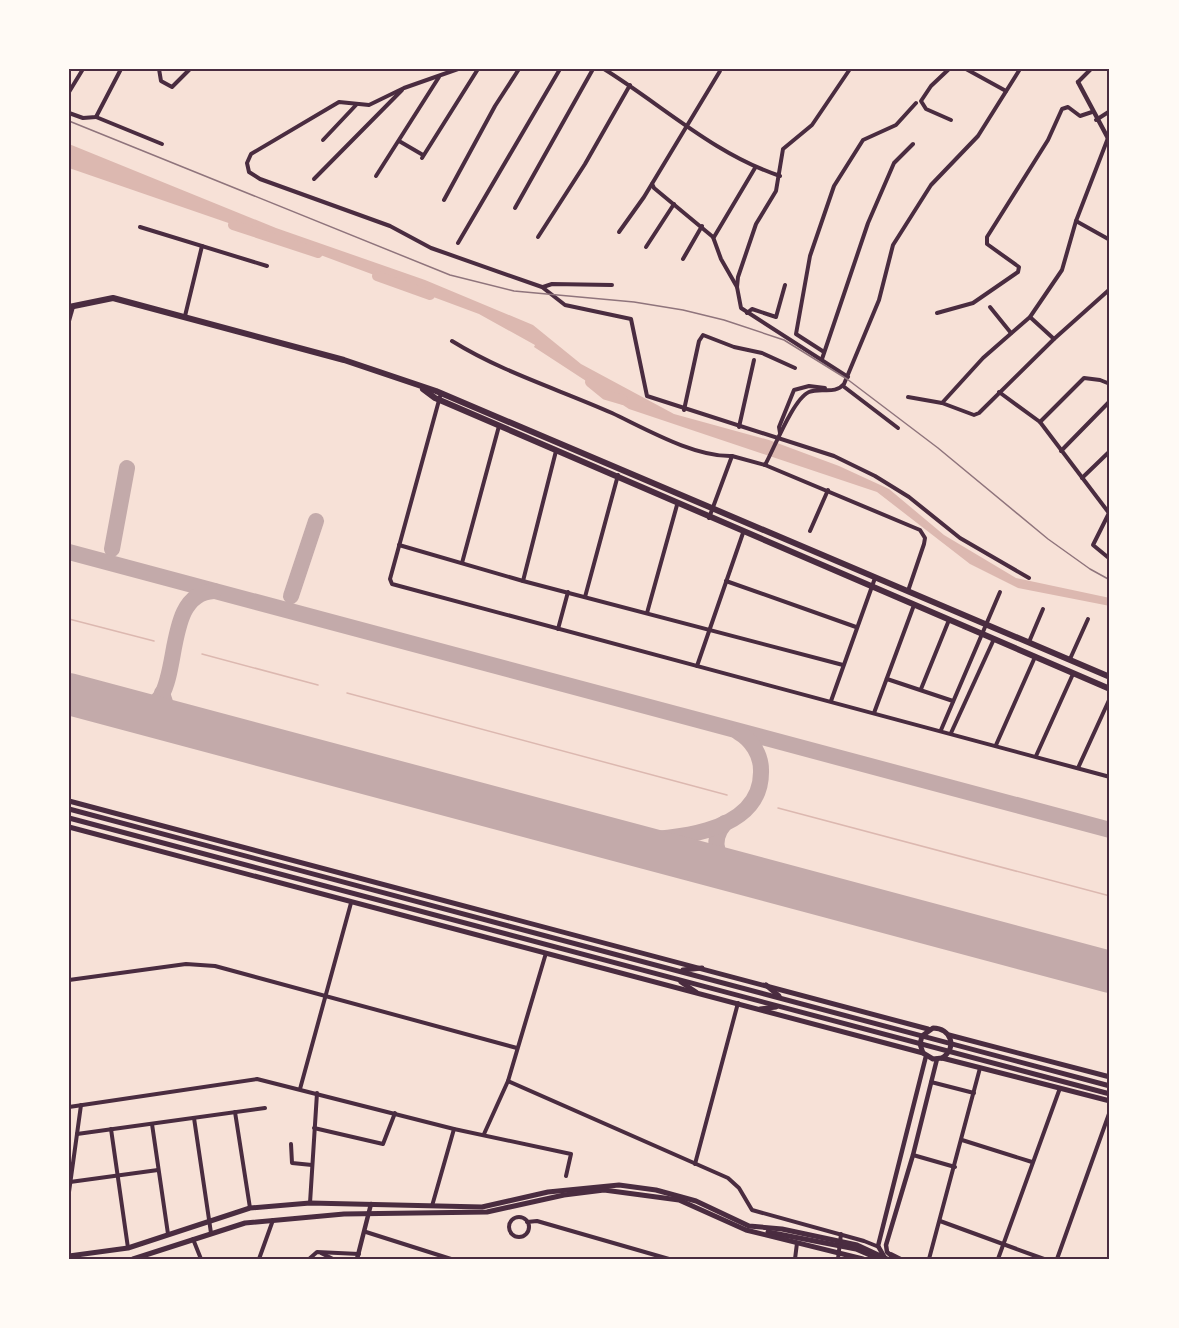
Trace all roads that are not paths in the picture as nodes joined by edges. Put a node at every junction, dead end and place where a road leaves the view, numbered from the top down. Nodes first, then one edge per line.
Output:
1 (83, 69) edge
2 (122, 69) edge
3 (159, 69) edge
4 (190, 69) edge
5 (458, 69) edge
6 (478, 69) edge
7 (519, 69) edge
8 (560, 69) edge
9 (593, 69) edge
10 (604, 69) edge
11 (850, 69) edge
12 (949, 69) edge
13 (966, 69) edge
14 (1020, 69) edge
15 (1091, 69) edge
16 (720, 71) dead end
17 (439, 76) junction
18 (1078, 82) joint
19 (630, 85) junction
20 (404, 88) junction
21 (1006, 91) junction
22 (69, 92) edge
23 (916, 103) dead end
24 (357, 104) junction
25 (1110, 111) edge
26 (1092, 112) junction
27 (69, 113) edge
28 (96, 117) junction
29 (951, 120) dead end
30 (1096, 120) junction
31 (686, 126) junction
32 (323, 140) dead end
33 (1109, 140) edge
34 (399, 141) junction
35 (162, 144) dead end
36 (913, 144) dead end
37 (755, 168) junction
38 (376, 176) dead end
39 (780, 176) junction
40 (314, 179) dead end
41 (652, 183) junction
42 (444, 200) dead end
43 (674, 204) junction
44 (515, 208) dead end
45 (1076, 221) junction
46 (702, 226) junction
47 (140, 227) dead end
48 (619, 232) dead end
49 (538, 237) dead end
50 (713, 237) junction
51 (1110, 240) edge
52 (458, 243) dead end
53 (202, 246) junction
54 (646, 247) dead end
55 (683, 260) dead end
56 (267, 266) dead end
57 (612, 285) dead end
58 (785, 285) dead end
59 (542, 287) junction
60 (737, 287) junction
61 (1110, 289) edge
62 (71, 307) edge
63 (990, 307) dead end
64 (747, 313) junction
65 (937, 313) dead end
66 (185, 315) junction
67 (1030, 317) junction
68 (69, 321) edge
69 (1011, 333) junction
70 (1054, 339) junction
71 (452, 341) dead end
72 (824, 352) junction
73 (822, 359) junction
74 (754, 360) dead end
75 (795, 368) dead end
76 (848, 377) junction
77 (1110, 384) edge
78 (843, 386) junction
79 (837, 390) junction
80 (999, 392) junction
81 (440, 396) junction
82 (908, 397) dead end
83 (1110, 402) edge
84 (942, 403) junction
85 (684, 410) junction
86 (1040, 422) junction
87 (499, 426) junction
88 (739, 426) junction
89 (898, 428) dead end
90 (780, 433) junction
91 (778, 440) junction
92 (556, 450) junction
93 (1061, 451) junction
94 (1110, 451) edge
95 (732, 456) junction
96 (766, 463) junction
97 (620, 469) junction
98 (617, 478) junction
99 (1082, 478) junction
100 (828, 490) junction
101 (677, 504) junction
102 (713, 508) junction
103 (1110, 512) edge
104 (709, 518) junction
105 (810, 531) dead end
106 (743, 532) junction
107 (399, 545) junction
108 (1110, 559) edge
109 (462, 563) junction
110 (875, 577) junction
111 (1029, 578) dead end
112 (523, 581) junction
113 (726, 581) junction
114 (871, 587) junction
115 (908, 591) junction
116 (1000, 591) dead end
117 (568, 592) junction
118 (585, 597) junction
119 (914, 605) junction
120 (1043, 609) dead end
121 (647, 613) junction
122 (1088, 619) dead end
123 (950, 620) junction
124 (986, 624) junction
125 (856, 627) junction
126 (558, 629) junction
127 (709, 630) junction
128 (981, 634) junction
129 (994, 639) junction
130 (1029, 642) junction
131 (1035, 657) junction
132 (1070, 660) junction
133 (843, 665) junction
134 (697, 666) junction
135 (1073, 674) junction
136 (1110, 677) edge
137 (887, 679) junction
138 (921, 689) junction
139 (1110, 689) edge
140 (1110, 698) edge
141 (831, 701) junction
142 (953, 701) junction
143 (874, 713) junction
144 (941, 730) junction
145 (951, 733) junction
146 (996, 745) junction
147 (1036, 756) junction
148 (1078, 768) junction
149 (1110, 777) edge
150 (69, 801) edge
151 (69, 809) edge
152 (69, 818) edge
153 (69, 827) edge
154 (351, 903) junction
155 (546, 953) junction
156 (702, 968) junction
157 (678, 971) junction
158 (69, 980) edge
159 (677, 980) junction
160 (765, 985) junction
161 (696, 992) junction
162 (326, 995) junction
163 (782, 999) junction
164 (738, 1004) junction
165 (780, 1007) junction
166 (759, 1009) junction
167 (928, 1029) junction
168 (949, 1035) junction
169 (922, 1036) junction
170 (920, 1044) junction
171 (951, 1044) junction
172 (517, 1048) junction
173 (949, 1052) junction
174 (925, 1055) junction
175 (940, 1059) junction
176 (980, 1068) junction
177 (1110, 1077) edge
178 (508, 1081) junction
179 (931, 1082) junction
180 (1110, 1086) edge
181 (1060, 1088) junction
182 (300, 1089) junction
183 (317, 1093) junction
184 (974, 1093) junction
185 (1110, 1094) edge
186 (1110, 1101) edge
187 (81, 1105) junction
188 (69, 1107) edge
189 (265, 1108) dead end
190 (1110, 1111) edge
191 (235, 1112) junction
192 (395, 1113) junction
193 (194, 1118) junction
194 (152, 1124) junction
195 (314, 1128) junction
196 (111, 1129) junction
197 (454, 1129) junction
198 (77, 1134) junction
199 (484, 1134) junction
200 (962, 1140) junction
201 (291, 1144) dead end
202 (914, 1155) junction
203 (899, 1162) junction
204 (1032, 1162) junction
205 (695, 1164) junction
206 (312, 1165) junction
207 (910, 1165) junction
208 (955, 1167) junction
209 (158, 1170) junction
210 (118, 1176) junction
211 (566, 1176) dead end
212 (70, 1182) edge
213 (69, 1192) edge
214 (310, 1203) junction
215 (371, 1204) junction
216 (432, 1207) junction
217 (250, 1208) junction
218 (370, 1212) junction
219 (273, 1219) junction
220 (208, 1220) junction
221 (940, 1221) junction
222 (527, 1222) junction
223 (366, 1232) junction
224 (757, 1232) junction
225 (211, 1233) junction
226 (168, 1234) junction
227 (841, 1234) junction
228 (193, 1239) junction
229 (816, 1239) junction
230 (797, 1242) junction
231 (1005, 1243) junction
232 (878, 1246) junction
233 (128, 1248) junction
234 (318, 1252) junction
235 (838, 1252) junction
236 (69, 1256) edge
237 (358, 1257) edge
238 (887, 1257) edge
239 (133, 1259) edge
240 (201, 1259) edge
241 (259, 1259) edge
242 (309, 1259) edge
243 (333, 1259) edge
244 (452, 1259) edge
245 (669, 1259) edge
246 (795, 1259) edge
247 (838, 1259) edge
248 (863, 1259) edge
249 (879, 1259) edge
250 (895, 1259) edge
251 (901, 1259) edge
252 (929, 1259) edge
253 (998, 1259) edge
254 (1044, 1259) edge
255 (1057, 1259) edge

1 - 22 street
2 - 28 street
3 - 4 street
5 - 17 street
6 - 34 street
7 - 42 street
8 - 52 street
9 - 44 street
10 - 19 street
11 - 39 street
12 - 29 street
13 - 21 street
14 - 21 street
15 - 18 street
16 - 31 street
17 - 20 street
17 - 34 street
18 - 26 street
19 - 31 street
19 - 49 street
20 - 24 street
20 - 40 street
21 - 76 street
23 - 72 street
24 - 32 street
24 - 59 street
25 - 30 street
26 - 30 street
26 - 65 street
27 - 28 street
28 - 35 street
30 - 33 street
31 - 37 street
31 - 41 street
33 - 45 street
34 - 38 street
36 - 72 street
37 - 39 street
37 - 50 street
39 - 60 street
41 - 43 street
41 - 48 street
43 - 46 street
43 - 54 street
45 - 51 street
45 - 67 street
46 - 50 street
46 - 55 street
47 - 53 street
50 - 60 street
53 - 56 street
53 - 66 street
57 - 59 street
58 - 64 street
59 - 85 street
60 - 64 street
61 - 70 street
62 - 66 highway
62 - 68 street
63 - 69 street
64 - 73 street
66 - 81 highway
67 - 69 street
67 - 70 street
69 - 84 street
70 - 80 street
71 - 95 street
72 - 73 street
73 - 76 street
74 - 88 street
75 - 85 street
76 - 78 street
77 - 86 street
78 - 79 street
78 - 89 street
79 - 90 street
79 - 90 street
80 - 84 street
80 - 86 street
81 - 87 highway
81 - 97 highway
81 - 107 street
82 - 84 street
83 - 93 street
85 - 88 street
86 - 93 street
87 - 92 highway
87 - 109 street
88 - 91 street
90 - 91 street
91 - 96 street
91 - 111 street
92 - 98 highway
92 - 112 street
93 - 99 street
94 - 99 street
95 - 96 street
95 - 102 street
96 - 100 street
97 - 98 street
97 - 102 highway
98 - 101 highway
98 - 118 street
99 - 103 street
100 - 105 street
100 - 115 street
101 - 104 highway
101 - 121 street
102 - 104 street
102 - 110 highway
103 - 108 street
104 - 106 highway
106 - 113 street
106 - 114 highway
107 - 109 street
107 - 126 street
109 - 112 street
110 - 114 street
110 - 115 highway
112 - 117 street
113 - 125 street
113 - 127 street
114 - 119 highway
114 - 125 street
115 - 124 highway
116 - 124 street
117 - 118 street
117 - 126 street
118 - 121 street
119 - 123 highway
119 - 137 street
120 - 130 street
121 - 127 street
122 - 132 street
123 - 128 highway
123 - 138 street
124 - 128 street
124 - 130 highway
125 - 133 street
126 - 134 street
127 - 133 street
127 - 134 street
128 - 129 highway
128 - 142 street
129 - 131 highway
129 - 145 street
130 - 132 highway
131 - 135 highway
131 - 146 street
132 - 136 highway
133 - 141 street
134 - 141 street
135 - 139 highway
135 - 147 street
137 - 138 street
137 - 143 street
138 - 142 street
140 - 148 street
141 - 143 street
142 - 144 street
143 - 144 street
144 - 145 street
145 - 146 street
146 - 147 street
147 - 148 street
148 - 149 street
150 - 156 main road
151 - 157 main road
152 - 159 main road
153 - 154 main road
154 - 155 main road
154 - 162 street
155 - 161 main road
155 - 172 street
156 - 157 main road
156 - 160 main road
157 - 163 main road
158 - 162 street
159 - 161 main road
159 - 165 main road
160 - 163 main road
160 - 167 main road
161 - 164 main road
162 - 172 street
162 - 182 street
163 - 169 main road
164 - 166 main road
164 - 205 street
165 - 166 main road
165 - 170 main road
166 - 174 main road
167 - 168 main road
167 - 169 main road
168 - 171 main road
168 - 177 main road
169 - 170 main road
169 - 171 main road
170 - 173 main road
170 - 174 main road
171 - 173 main road
171 - 180 main road
172 - 178 street
173 - 175 main road
173 - 185 main road
174 - 175 main road
174 - 203 street
175 - 176 main road
175 - 179 street
176 - 181 main road
176 - 184 street
178 - 199 street
178 - 205 street
179 - 184 street
179 - 202 street
181 - 186 main road
181 - 204 street
182 - 183 street
182 - 187 street
183 - 192 street
183 - 195 street
184 - 200 street
187 - 188 street
187 - 198 street
189 - 191 street
190 - 255 street
191 - 193 street
191 - 217 street
192 - 195 street
192 - 197 street
193 - 194 street
193 - 220 street
194 - 196 street
194 - 209 street
195 - 206 street
196 - 198 street
196 - 210 street
197 - 199 street
197 - 216 street
198 - 212 street
199 - 211 street
200 - 204 street
200 - 208 street
201 - 206 street
202 - 207 street
202 - 208 street
203 - 207 street
203 - 232 street
204 - 231 street
205 - 227 street
206 - 214 street
207 - 238 street
208 - 221 street
209 - 210 street
209 - 226 street
210 - 212 street
210 - 233 street
212 - 213 street
214 - 215 main road
214 - 217 main road
215 - 216 main road
215 - 218 street
216 - 229 main road
217 - 220 main road
218 - 219 main road
218 - 223 street
218 - 224 main road
219 - 225 main road
219 - 241 street
220 - 225 street
220 - 226 main road
221 - 231 street
221 - 252 street
222 - 222 street
222 - 245 street
223 - 237 street
223 - 244 street
224 - 229 main road
224 - 230 main road
225 - 228 main road
226 - 233 main road
227 - 232 street
227 - 235 street
228 - 239 main road
228 - 240 street
229 - 238 main road
229 - 249 main road
230 - 235 main road
230 - 246 street
231 - 253 street
231 - 254 street
232 - 238 street
233 - 236 main road
234 - 237 street
234 - 242 street
234 - 243 street
235 - 247 street
235 - 248 main road
238 - 250 street
238 - 251 street

